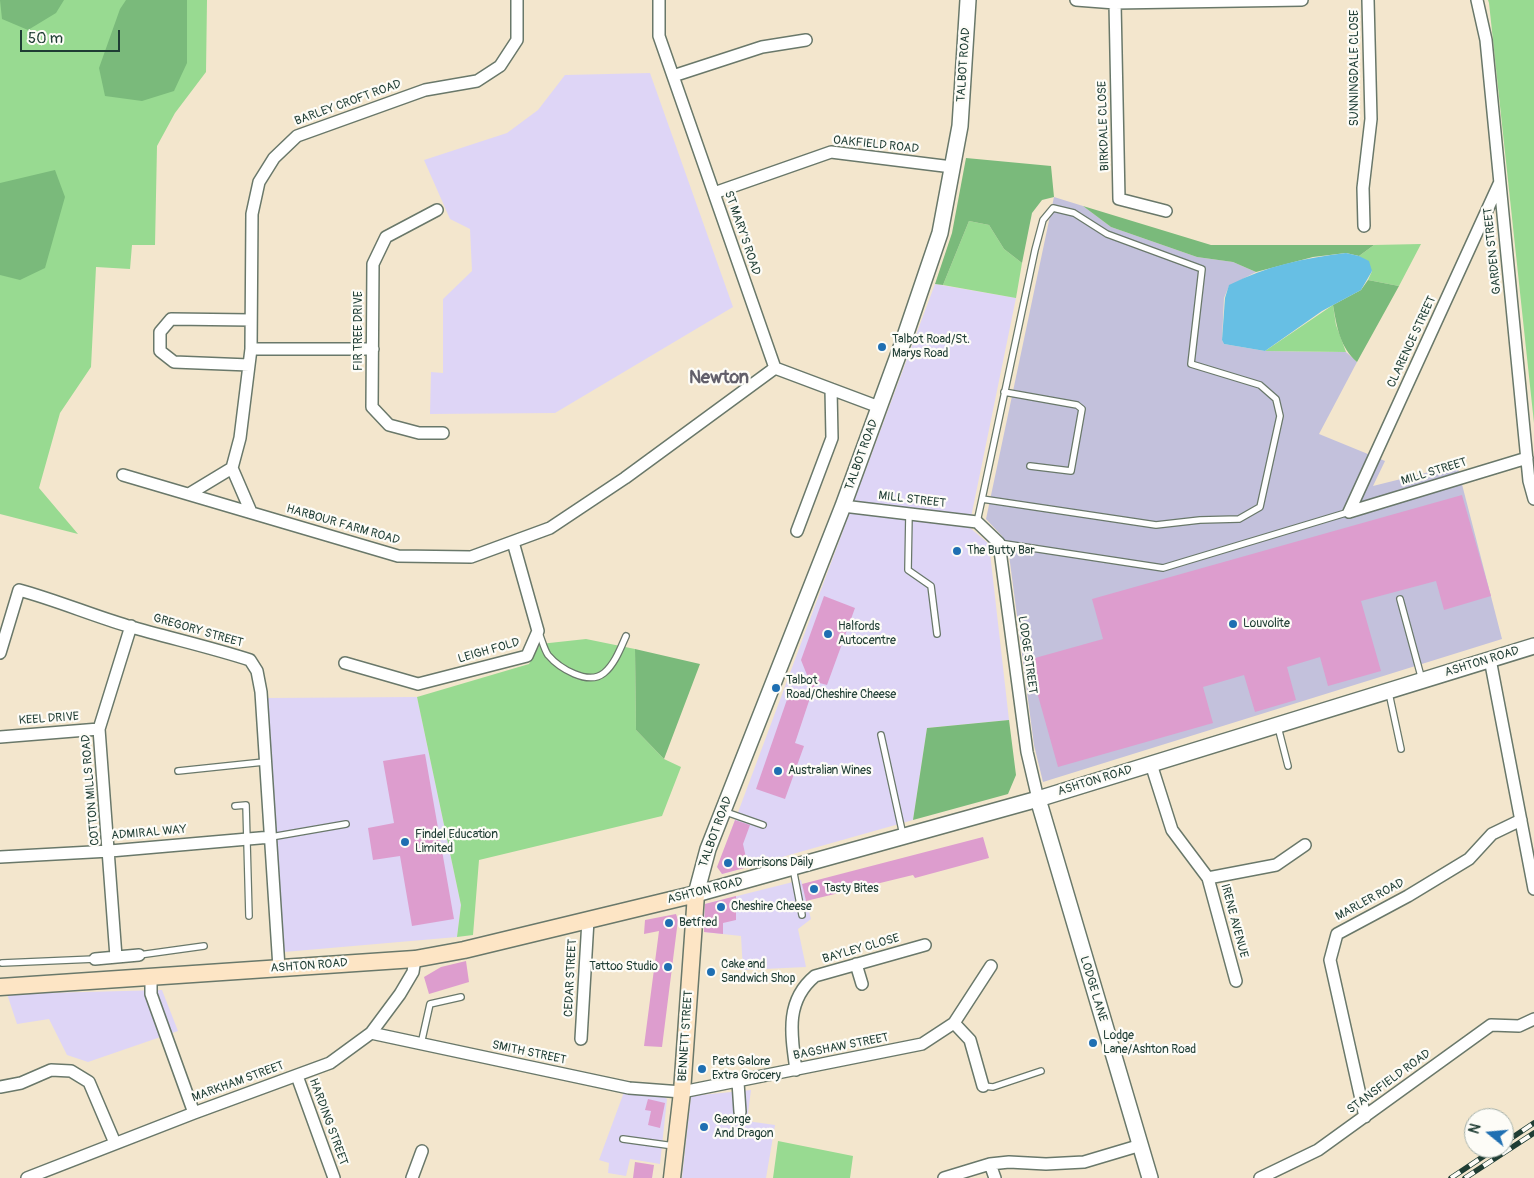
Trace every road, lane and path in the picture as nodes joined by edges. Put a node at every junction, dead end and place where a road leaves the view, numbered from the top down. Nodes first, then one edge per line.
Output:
1 (517, 0) edge
2 (659, 0) edge
3 (968, 0) edge
4 (1076, 0) edge
5 (1302, 0) edge
6 (1368, 0) edge
7 (1477, 0) edge
8 (1139, 1) edge
9 (1115, 3) junction
10 (806, 40) dead end
11 (673, 76) junction
12 (952, 167) junction
13 (1500, 183) junction
14 (714, 193) junction
15 (437, 210) dead end
16 (1166, 211) dead end
17 (1364, 226) dead end
18 (251, 320) junction
19 (251, 349) junction
20 (373, 349) junction
21 (249, 364) junction
22 (775, 368) junction
23 (831, 389) junction
24 (1004, 392) junction
25 (879, 407) junction
26 (443, 433) dead end
27 (1527, 458) junction
28 (1030, 466) dead end
29 (232, 468) junction
30 (123, 475) dead end
31 (188, 494) junction
32 (982, 499) junction
33 (1534, 499) edge
34 (843, 506) junction
35 (251, 512) junction
36 (1349, 512) junction
37 (909, 514) junction
38 (977, 522) junction
39 (796, 531) dead end
40 (513, 542) junction
41 (999, 543) junction
42 (1400, 599) dead end
43 (131, 626) junction
44 (538, 631) junction
45 (937, 634) dead end
46 (626, 636) dead end
47 (1534, 646) edge
48 (0, 653) edge
49 (1490, 659) junction
50 (344, 663) dead end
51 (1422, 680) junction
52 (1389, 690) junction
53 (1277, 725) junction
54 (100, 729) junction
55 (880, 735) dead end
56 (0, 737) edge
57 (1401, 749) dead end
58 (264, 762) junction
59 (1151, 764) junction
60 (1288, 766) dead end
61 (178, 770) dead end
62 (1038, 799) junction
63 (235, 806) dead end
64 (723, 811) junction
65 (1521, 820) junction
66 (346, 824) dead end
67 (763, 825) dead end
68 (271, 837) junction
69 (903, 837) junction
70 (247, 839) junction
71 (1305, 845) dead end
72 (110, 851) junction
73 (0, 857) edge
74 (793, 868) junction
75 (1208, 878) junction
76 (1534, 889) edge
77 (696, 894) junction
78 (802, 915) dead end
79 (249, 916) dead end
80 (588, 920) junction
81 (925, 945) dead end
82 (204, 946) dead end
83 (140, 955) joint
84 (116, 957) junction
85 (94, 959) joint
86 (415, 959) junction
87 (2, 964) dead end
88 (856, 964) junction
89 (991, 966) dead end
90 (279, 968) junction
91 (151, 977) junction
92 (1236, 981) dead end
93 (862, 984) dead end
94 (0, 987) edge
95 (461, 997) dead end
96 (1534, 1019) edge
97 (954, 1023) junction
98 (370, 1033) junction
99 (582, 1038) dead end
100 (421, 1044) junction
101 (796, 1070) junction
102 (1041, 1071) dead end
103 (297, 1076) junction
104 (738, 1082) junction
105 (983, 1086) joint
106 (0, 1087) edge
107 (682, 1092) junction
108 (740, 1112) dead end
109 (194, 1113) junction
110 (1365, 1117) junction
111 (623, 1139) dead end
112 (115, 1144) junction
113 (1141, 1145) junction
114 (676, 1146) junction
115 (422, 1150) dead end
116 (990, 1164) junction
117 (27, 1178) edge
118 (334, 1178) edge
119 (412, 1178) edge
120 (672, 1178) edge
121 (944, 1178) edge
122 (995, 1178) edge
123 (1150, 1178) edge
124 (1260, 1178) edge

1 - 18 street, BARLEY CROFT ROAD
2 - 11 street, ST MARY'S ROAD
3 - 12 street, TALBOT ROAD
4 - 9 street
5 - 8 street
6 - 17 street, SUNNINGDALE CLOSE
7 - 13 street, GARDEN STREET
8 - 9 street
9 - 16 street, BIRKDALE CLOSE
10 - 11 street
11 - 14 street, ST MARY'S ROAD
12 - 14 street, OAKFIELD ROAD
12 - 25 street, TALBOT ROAD
13 - 27 street, GARDEN STREET
13 - 36 street, CLARENCE STREET
14 - 22 street, ST MARY'S ROAD
15 - 20 street, FIR TREE DRIVE
18 - 19 street, BARLEY CROFT ROAD
18 - 21 street
19 - 20 street
19 - 21 street, BARLEY CROFT ROAD
20 - 26 street, FIR TREE DRIVE
21 - 29 street, BARLEY CROFT ROAD
22 - 23 street
22 - 40 street, HARBOUR FARM ROAD
23 - 25 street
23 - 39 street
24 - 28 lane
24 - 32 lane
24 - 32 lane
25 - 34 street, TALBOT ROAD
27 - 33 street, GARDEN STREET
27 - 36 street, MILL STREET
29 - 31 street
29 - 35 street
30 - 31 street, HARBOUR FARM ROAD
31 - 35 street, HARBOUR FARM ROAD
32 - 38 lane
34 - 37 street, MILL STREET
34 - 64 street, TALBOT ROAD
35 - 40 street, HARBOUR FARM ROAD
36 - 41 lane
37 - 38 street, MILL STREET
37 - 45 lane
38 - 41 street
40 - 44 street
41 - 62 street, LODGE STREET
42 - 51 lane
43 - 48 street, GREGORY STREET
43 - 54 street, COTTON MILLS ROAD
43 - 58 street, GREGORY STREET
44 - 46 lane
44 - 50 street, LEIGH FOLD
47 - 49 street, ASHTON ROAD
49 - 51 street, ASHTON ROAD
49 - 65 street
51 - 52 street, ASHTON ROAD
52 - 53 street, ASHTON ROAD
52 - 57 lane
53 - 59 street, ASHTON ROAD
53 - 60 lane
54 - 56 street, KEEL DRIVE
54 - 72 street, COTTON MILLS ROAD
55 - 69 lane
58 - 61 lane
58 - 68 street, GREGORY STREET
59 - 62 street, ASHTON ROAD
59 - 75 street, IRENE AVENUE
62 - 69 street, ASHTON ROAD
62 - 113 street, LODGE LANE
63 - 70 lane
64 - 67 lane
64 - 77 street, TALBOT ROAD
65 - 76 street
65 - 110 street, MARLER ROAD
66 - 68 lane
68 - 70 street, ADMIRAL WAY
68 - 90 street, GREGORY STREET
69 - 74 street, ASHTON ROAD
70 - 72 street, ADMIRAL WAY
70 - 79 lane
71 - 75 street
72 - 73 street, ADMIRAL WAY
72 - 84 street, COTTON MILLS ROAD
74 - 77 street, ASHTON ROAD
74 - 78 lane
75 - 92 street, IRENE AVENUE
77 - 80 main road, ASHTON ROAD
77 - 107 main road, BENNETT STREET
80 - 86 main road, ASHTON ROAD
80 - 99 street, CEDAR STREET
81 - 88 street, BAYLEY CLOSE
82 - 83 lane
83 - 84 street
84 - 85 street
85 - 87 lane
86 - 90 main road, ASHTON ROAD
86 - 98 street, MARKHAM STREET
88 - 93 street
88 - 101 street, BAYLEY CLOSE
89 - 97 street, BAGSHAW STREET
90 - 91 main road, ASHTON ROAD
91 - 94 main road, ASHTON ROAD
91 - 109 street
95 - 100 lane
96 - 110 street, STANSFIELD ROAD
97 - 101 street, BAGSHAW STREET
97 - 105 street
98 - 100 street, SMITH STREET
98 - 103 street, MARKHAM STREET
100 - 107 street, SMITH STREET
101 - 104 street, BAGSHAW STREET
102 - 105 lane
103 - 109 street, MARKHAM STREET
103 - 118 street, HARDING STREET
104 - 107 street, BAGSHAW STREET
104 - 108 street
106 - 112 street
107 - 114 main road, BENNETT STREET
109 - 112 street, MARKHAM STREET
110 - 124 street, STANSFIELD ROAD
111 - 114 lane
112 - 117 street, MARKHAM STREET
113 - 116 street
113 - 123 street, LODGE LANE
114 - 120 main road, BENNETT STREET
115 - 119 street
116 - 121 street
116 - 122 street

